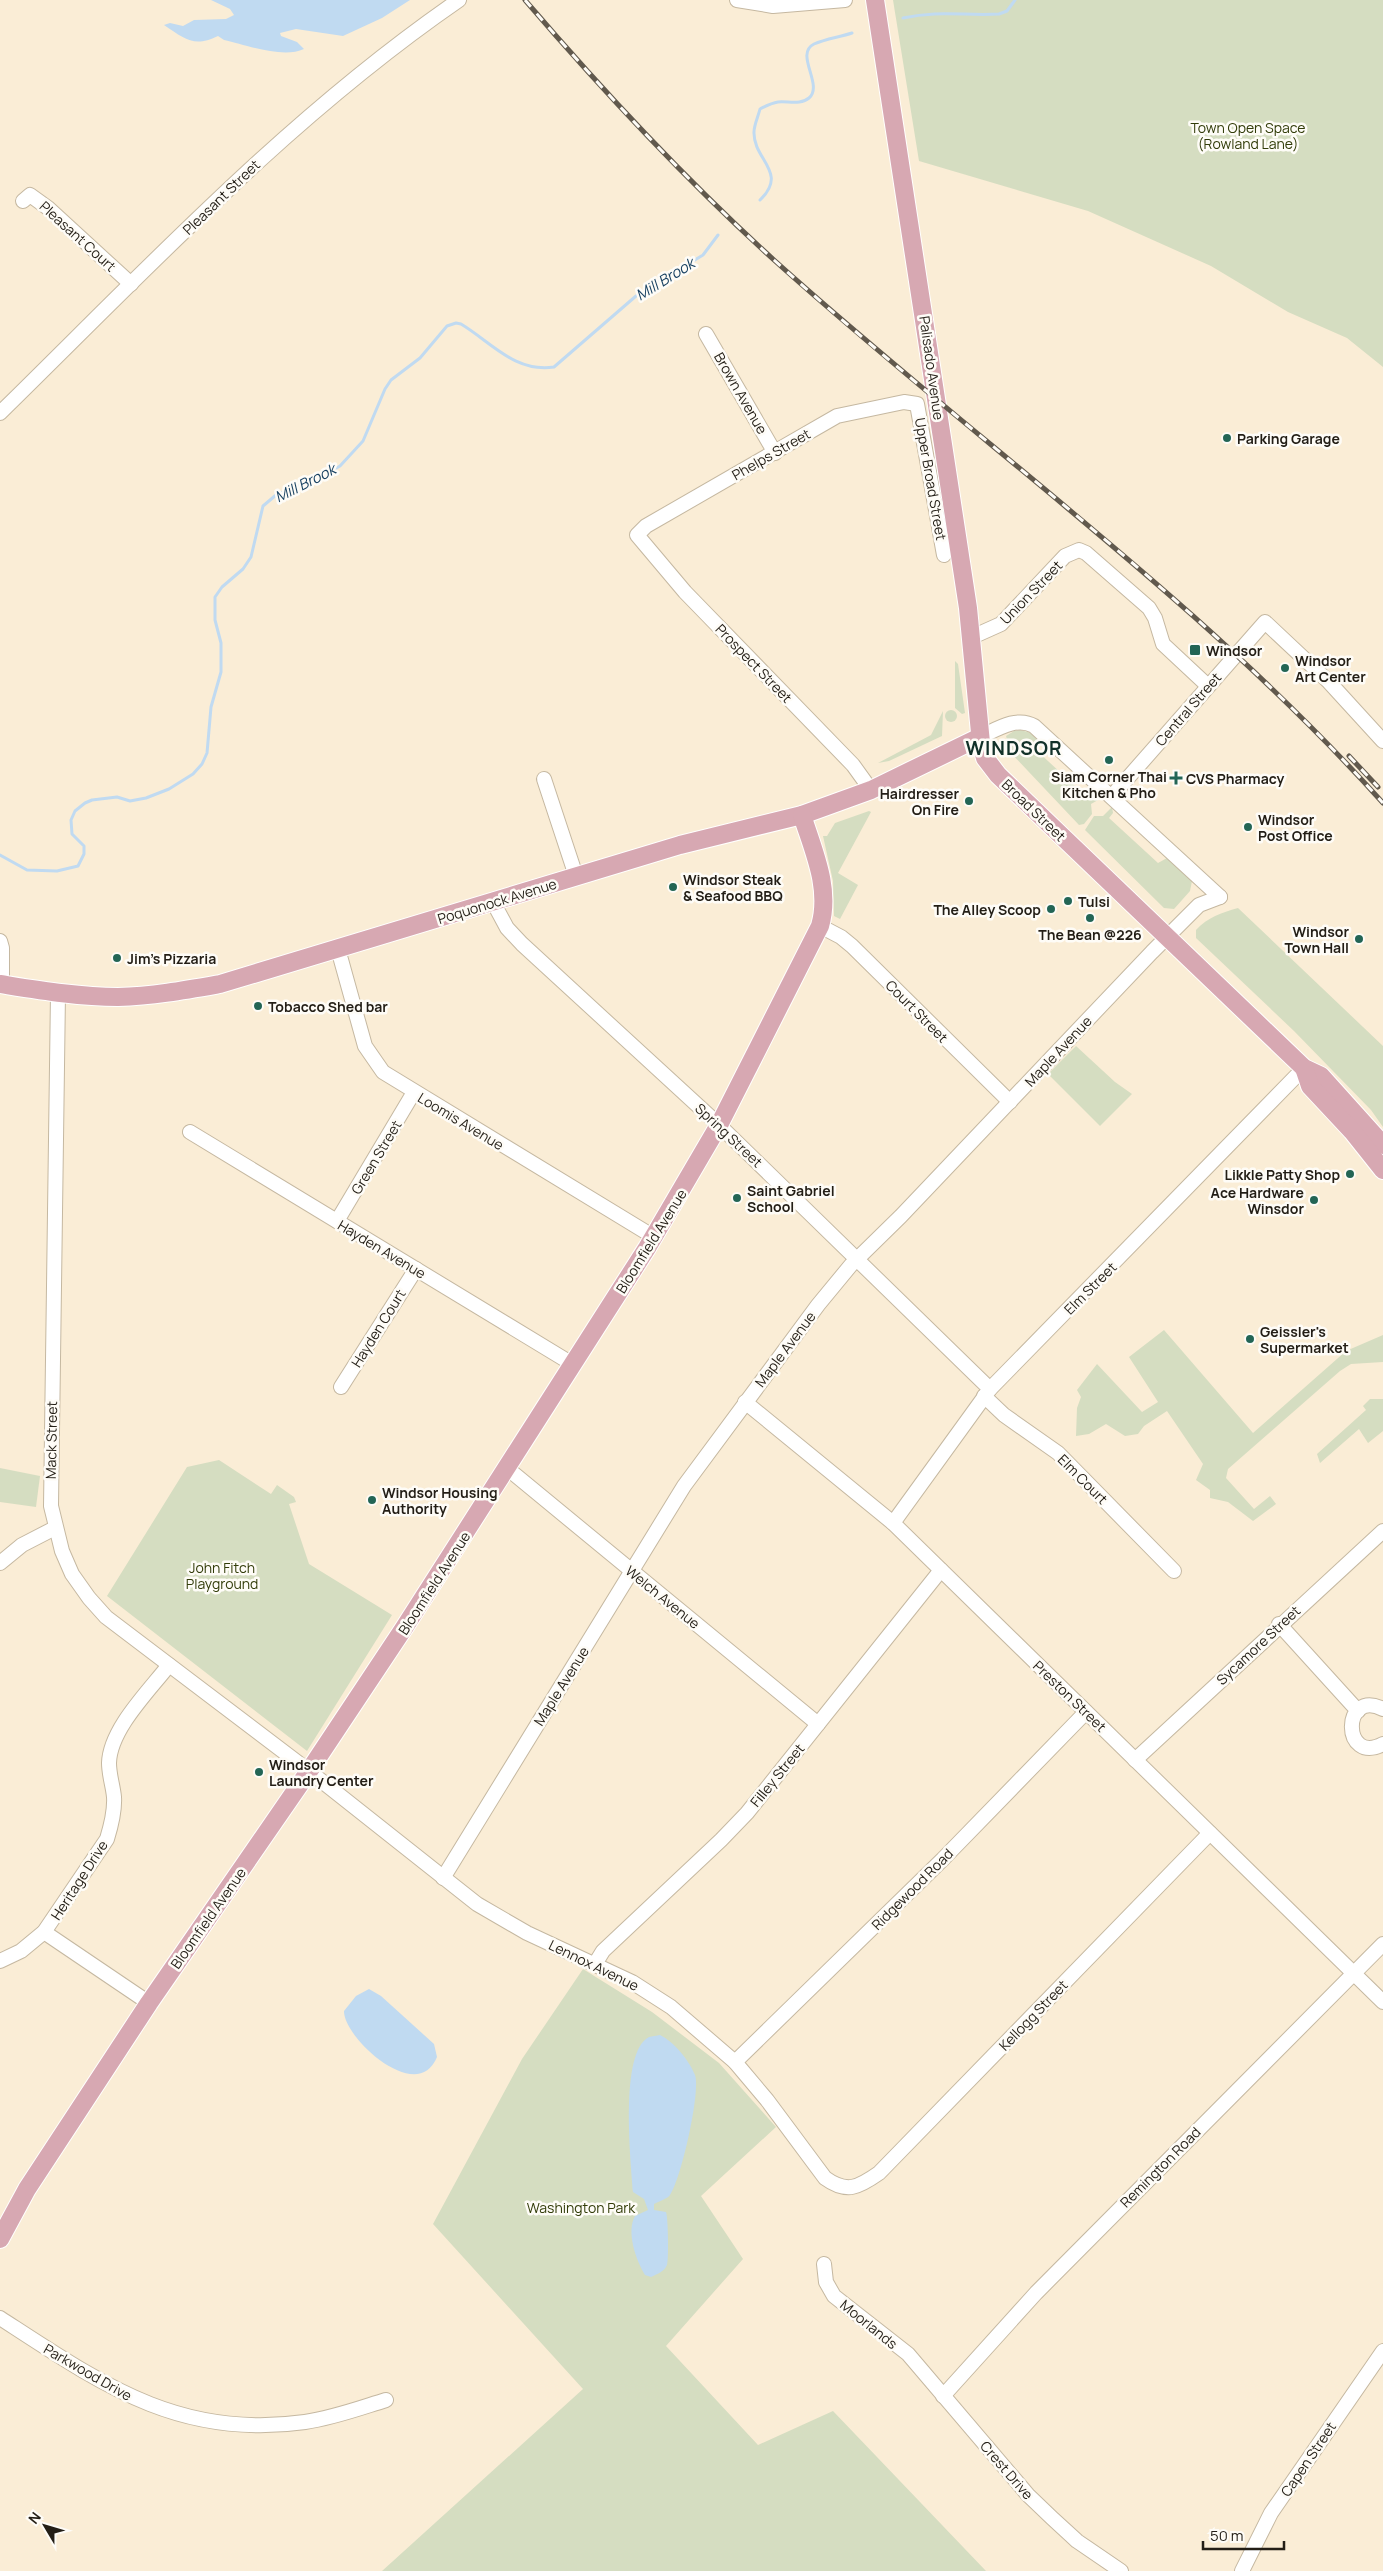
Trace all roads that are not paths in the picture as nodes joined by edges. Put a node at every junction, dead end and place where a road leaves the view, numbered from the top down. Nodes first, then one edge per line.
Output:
1 (459, 0) edge
2 (737, 0) edge
3 (846, 0) edge
4 (875, 0) edge
5 (23, 201) dead end
6 (131, 284) junction
7 (706, 334) dead end
8 (917, 404) joint
9 (0, 413) edge
10 (775, 453) junction
11 (637, 535) joint
12 (944, 555) dead end
13 (972, 637) junction
14 (1208, 686) junction
15 (980, 737) junction
16 (1383, 740) edge
17 (544, 779) dead end
18 (871, 790) junction
19 (1112, 796) junction
20 (802, 815) junction
21 (576, 876) junction
22 (493, 902) junction
23 (820, 926) junction
24 (1167, 938) junction
25 (0, 941) edge
26 (338, 949) junction
27 (1, 984) edge
28 (58, 993) junction
29 (1304, 1068) junction
30 (414, 1092) junction
31 (1010, 1102) junction
32 (719, 1126) junction
33 (190, 1132) dead end
34 (1383, 1145) edge
35 (1383, 1169) edge
36 (337, 1221) junction
37 (654, 1237) junction
38 (858, 1258) junction
39 (416, 1269) junction
40 (574, 1364) junction
41 (341, 1387) dead end
42 (987, 1392) junction
43 (745, 1402) junction
44 (508, 1469) junction
45 (893, 1522) junction
46 (55, 1528) junction
47 (1383, 1531) edge
48 (0, 1563) edge
49 (942, 1570) junction
50 (1174, 1571) dead end
51 (632, 1572) junction
52 (1280, 1624) junction
53 (169, 1665) junction
54 (1383, 1709) edge
55 (1358, 1711) junction
56 (1086, 1712) junction
57 (818, 1724) junction
58 (1383, 1744) edge
59 (1135, 1760) junction
60 (309, 1771) junction
61 (1210, 1833) junction
62 (443, 1878) junction
63 (44, 1932) junction
64 (1383, 1944) edge
65 (0, 1961) edge
66 (596, 1964) junction
67 (1353, 1972) junction
68 (1383, 2002) edge
69 (149, 2003) junction
70 (735, 2062) junction
71 (850, 2188) joint
72 (0, 2239) edge
73 (824, 2264) dead end
74 (0, 2318) edge
75 (1383, 2351) edge
76 (908, 2354) joint
77 (943, 2396) junction
78 (386, 2400) dead end
79 (1121, 2571) edge
80 (1242, 2571) edge

1 - 6 street, Pleasant Street
2 - 3 street
4 - 13 main road, Palisado Avenue
5 - 6 street, Pleasant Court
6 - 9 street, Pleasant Street
7 - 10 street, Brown Avenue
8 - 10 street, Phelps Street
8 - 12 street, Upper Broad Street
10 - 11 street, Phelps Street
11 - 18 street, Prospect Street
13 - 14 street, Union Street
13 - 15 main road, Palisado Avenue
14 - 16 street, Central Street
14 - 19 street, Central Street
15 - 18 main road, Poquonock Avenue
15 - 19 street
15 - 24 main road, Broad Street
17 - 21 street
18 - 20 main road, Poquonock Avenue
19 - 24 street, Maple Avenue
20 - 21 main road, Poquonock Avenue
20 - 23 main road, Bloomfield Avenue
21 - 22 main road, Poquonock Avenue
22 - 26 main road, Poquonock Avenue
22 - 32 street, Spring Street
23 - 31 street, Court Street
23 - 32 main road, Bloomfield Avenue
24 - 29 main road, Broad Street
24 - 31 street, Maple Avenue
25 - 27 street
26 - 28 main road, Poquonock Avenue
26 - 30 street, Loomis Avenue
27 - 28 main road, Poquonock Avenue
28 - 46 street, Mack Street
29 - 34 main road, Broad Street
29 - 35 main road, Broad Street
29 - 42 street, Elm Street
30 - 36 street, Green Street
30 - 37 street, Loomis Avenue
31 - 38 street, Maple Avenue
32 - 37 main road, Bloomfield Avenue
32 - 38 street, Spring Street
33 - 36 street, Hayden Avenue
36 - 39 street, Hayden Avenue
37 - 40 main road, Bloomfield Avenue
38 - 42 street, Spring Street
38 - 43 street, Maple Avenue
39 - 40 street, Hayden Avenue
39 - 41 street, Hayden Court
40 - 44 main road, Bloomfield Avenue
42 - 45 street, Elm Street
42 - 50 street, Elm Court
43 - 45 street, Preston Street
43 - 51 street, Maple Avenue
44 - 51 street, Welch Avenue
44 - 60 main road, Bloomfield Avenue
45 - 49 street, Preston Street
46 - 48 street
46 - 53 street, Mack Street
47 - 52 street, Sycamore Street
49 - 56 street, Preston Street
49 - 57 street, Filley Street
51 - 57 street, Welch Avenue
51 - 62 street, Maple Avenue
52 - 55 street
52 - 59 street, Sycamore Street
53 - 60 street, Mack Street
53 - 63 street, Heritage Drive
54 - 55 street
55 - 58 street
56 - 59 street, Preston Street
56 - 70 street, Ridgewood Road
57 - 66 street, Filley Street
59 - 61 street, Preston Street
60 - 62 street, Lennox Avenue
60 - 69 main road, Bloomfield Avenue
61 - 67 street, Preston Street
61 - 71 street, Kellogg Street
62 - 66 street, Lennox Avenue
63 - 65 street, Heritage Drive
63 - 69 street, Heritage Drive
64 - 67 street, Remington Road
66 - 70 street, Lennox Avenue
67 - 68 street, Preston Street
67 - 77 street, Remington Road
69 - 72 main road, Bloomfield Avenue
70 - 71 street, Lennox Avenue
73 - 76 street, Moorlands
74 - 78 street, Parkwood Drive
75 - 80 street, Capen Street
76 - 77 street, Crest Drive
77 - 79 street, Crest Drive

